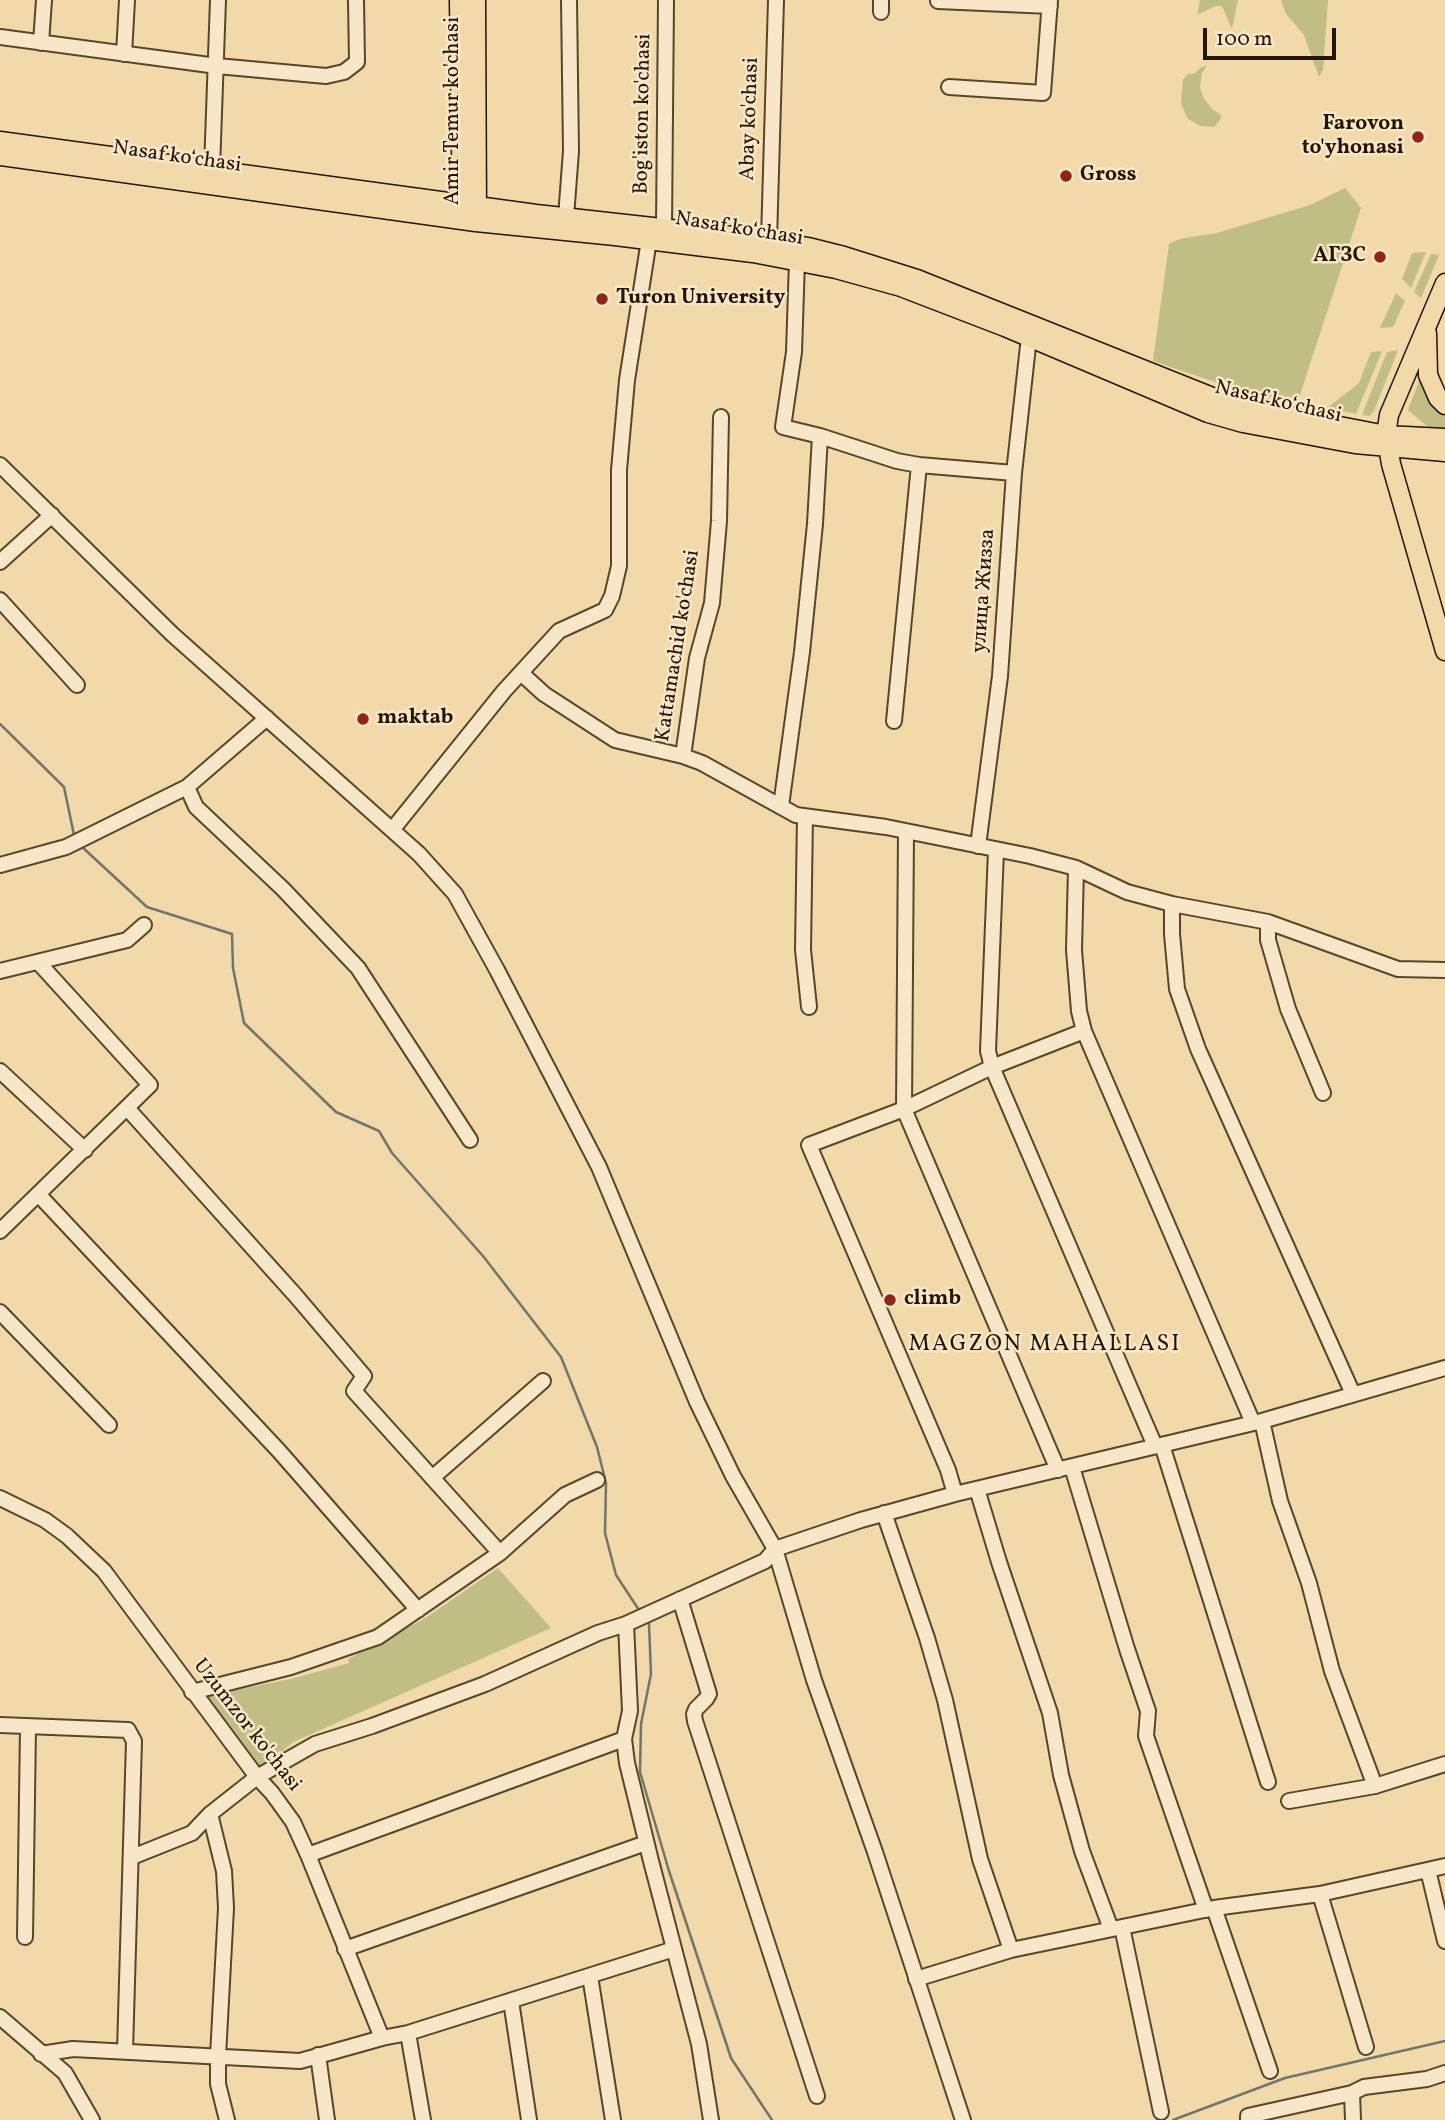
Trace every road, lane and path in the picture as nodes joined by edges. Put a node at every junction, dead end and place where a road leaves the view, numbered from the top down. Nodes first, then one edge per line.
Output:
1 (44, 0) edge
2 (127, 0) edge
3 (218, 0) edge
4 (356, 0) edge
5 (459, 0) edge
6 (477, 0) edge
7 (569, 0) edge
8 (666, 0) edge
9 (776, 0) edge
10 (938, 1) edge
11 (1050, 3) edge
12 (0, 37) edge
13 (41, 43) junction
14 (124, 54) junction
15 (217, 66) junction
16 (950, 87) dead end
17 (0, 141) edge
18 (0, 156) edge
19 (212, 169) junction
20 (469, 213) junction
21 (566, 218) junction
22 (664, 228) junction
23 (649, 240) junction
24 (769, 240) junction
25 (797, 261) junction
26 (1445, 283) edge
27 (1427, 326) junction
28 (1029, 337) junction
29 (1445, 405) edge
30 (721, 417) dead end
31 (820, 436) junction
32 (1445, 438) edge
33 (1386, 442) junction
34 (1445, 452) edge
35 (0, 465) edge
36 (919, 465) junction
37 (1014, 473) junction
38 (52, 515) junction
39 (0, 562) edge
40 (0, 600) edge
41 (1445, 651) edge
42 (521, 673) junction
43 (77, 685) dead end
44 (267, 718) junction
45 (894, 721) dead end
46 (683, 756) junction
47 (187, 787) junction
48 (781, 806) junction
49 (806, 816) junction
50 (392, 830) junction
51 (906, 831) junction
52 (978, 846) junction
53 (996, 850) junction
54 (0, 865) edge
55 (1076, 868) junction
56 (1172, 904) junction
57 (1268, 922) junction
58 (144, 926) dead end
59 (38, 962) junction
60 (1445, 970) edge
61 (0, 971) edge
62 (809, 1007) dead end
63 (1084, 1031) junction
64 (992, 1067) junction
65 (2, 1078) edge
66 (1323, 1093) dead end
67 (127, 1108) junction
68 (904, 1109) junction
69 (470, 1140) dead end
70 (85, 1150) junction
71 (38, 1194) junction
72 (0, 1231) edge
73 (0, 1312) edge
74 (1445, 1368) edge
75 (542, 1381) dead end
76 (1353, 1394) junction
77 (1258, 1422) junction
78 (108, 1425) dead end
79 (1159, 1446) junction
80 (1065, 1469) junction
81 (432, 1478) junction
82 (597, 1480) dead end
83 (977, 1489) junction
84 (955, 1494) junction
85 (0, 1499) edge
86 (884, 1513) junction
87 (775, 1549) junction
88 (500, 1553) junction
89 (680, 1599) junction
90 (418, 1610) junction
91 (626, 1624) junction
92 (192, 1692) junction
93 (0, 1725) edge
94 (28, 1727) junction
95 (625, 1739) junction
96 (1445, 1763) edge
97 (257, 1777) junction
98 (1268, 1782) dead end
99 (1376, 1786) junction
100 (1289, 1801) dead end
101 (210, 1814) junction
102 (646, 1843) junction
103 (308, 1855) junction
104 (132, 1857) junction
105 (1445, 1866) edge
106 (1428, 1870) junction
107 (1320, 1894) junction
108 (1210, 1909) junction
109 (1117, 1928) junction
110 (26, 1937) dead end
111 (1445, 1941) edge
112 (345, 1949) junction
113 (674, 1949) junction
114 (1011, 1950) junction
115 (590, 1976) junction
116 (916, 1979) junction
117 (511, 2001) junction
118 (0, 2017) edge
119 (408, 2033) junction
120 (382, 2038) junction
121 (1366, 2047) dead end
122 (125, 2052) junction
123 (41, 2054) junction
124 (318, 2055) junction
125 (218, 2056) junction
126 (1270, 2071) dead end
127 (1445, 2073) edge
128 (1352, 2092) junction
129 (817, 2096) dead end
130 (1161, 2112) dead end
131 (1248, 2118) edge
132 (92, 2120) edge
133 (227, 2120) edge
134 (327, 2120) edge
135 (423, 2120) edge
136 (529, 2120) edge
137 (613, 2120) edge
138 (711, 2120) edge
139 (963, 2120) edge
140 (1353, 2120) edge

1 - 13 street
2 - 14 street
3 - 15 street
4 - 15 street
5 - 20 main road, Amir Temur ko'chasi
6 - 20 main road, Amir Temur ko'chasi
7 - 21 street
8 - 22 street, Bog'iston ko'chasi
9 - 24 street, Abay ko'chasi
10 - 11 street
11 - 16 street
12 - 13 street
13 - 14 street
14 - 15 street
15 - 19 street
17 - 19 main road, Nasaf ko‘chasi
18 - 20 main road, Nasaf ko‘chasi
19 - 20 main road, Nasaf ko‘chasi
20 - 21 main road, Nasaf ko‘chasi
20 - 23 main road, Nasaf ko‘chasi
21 - 22 main road, Nasaf ko‘chasi
22 - 24 main road, Nasaf ko‘chasi
23 - 25 main road, Nasaf ko‘chasi
23 - 42 street
24 - 33 main road, Nasaf ko‘chasi
25 - 28 main road, Nasaf ko‘chasi
25 - 31 street
26 - 27 main road
27 - 29 main road
27 - 33 main road
28 - 33 main road, Nasaf ko‘chasi
28 - 37 street, улица Жизза
30 - 46 street, Kattamachid ko'chasi
31 - 36 street
31 - 48 street
32 - 33 main road, Nasaf ko‘chasi
33 - 34 main road, Nasaf ko‘chasi
33 - 41 main road
35 - 38 street
36 - 37 street
36 - 45 street
37 - 52 street, улица Жизза
38 - 39 street
38 - 44 street
40 - 43 street
42 - 46 street
42 - 50 street
44 - 47 street
44 - 50 street
46 - 48 street
47 - 54 street
47 - 69 street
48 - 49 street
49 - 51 street
49 - 62 street
50 - 87 street
51 - 52 street
51 - 68 street
52 - 53 street
53 - 55 street
53 - 64 street
55 - 56 street
55 - 63 street
56 - 57 street
56 - 76 street
57 - 60 street
57 - 66 street
58 - 59 street
59 - 61 street
59 - 67 street
63 - 64 street
63 - 77 street
64 - 68 street
64 - 79 street
65 - 70 street
67 - 70 street
67 - 81 street
68 - 80 street
68 - 84 street
70 - 71 street
71 - 72 street
71 - 90 street
73 - 78 street
74 - 76 street
75 - 81 street
76 - 77 street
77 - 79 street
77 - 99 street
79 - 80 street
79 - 98 street
80 - 83 street
80 - 108 street
81 - 88 street
82 - 88 street
83 - 84 street
83 - 109 street
84 - 86 street
85 - 92 street, Uzumzor ko'chasi
86 - 87 street
86 - 114 street
87 - 89 street
87 - 116 street
88 - 90 street
89 - 91 street
89 - 129 street
90 - 92 street
91 - 95 street
91 - 97 street
92 - 97 street, Uzumzor ko'chasi
93 - 94 street
94 - 104 street
94 - 110 street
95 - 102 street
95 - 103 street
96 - 99 street
97 - 101 street
97 - 103 street, Uzumzor ko'chasi
99 - 100 street
101 - 104 street
101 - 125 street
102 - 112 street
102 - 113 street
103 - 112 street, Uzumzor ko'chasi
104 - 122 street
105 - 106 street
106 - 107 street
106 - 111 street
107 - 108 street
107 - 121 street
108 - 109 street
108 - 126 street
109 - 114 street
109 - 130 street
112 - 120 street, Uzumzor ko'chasi
113 - 115 street
113 - 138 street
114 - 116 street
115 - 117 street
115 - 137 street
116 - 139 street
117 - 119 street
117 - 136 street
118 - 123 street
119 - 120 street
119 - 135 street
120 - 124 street
122 - 123 street
122 - 125 street
123 - 132 street
124 - 125 street
124 - 134 street
125 - 133 street
127 - 128 street
128 - 131 street
128 - 140 street

